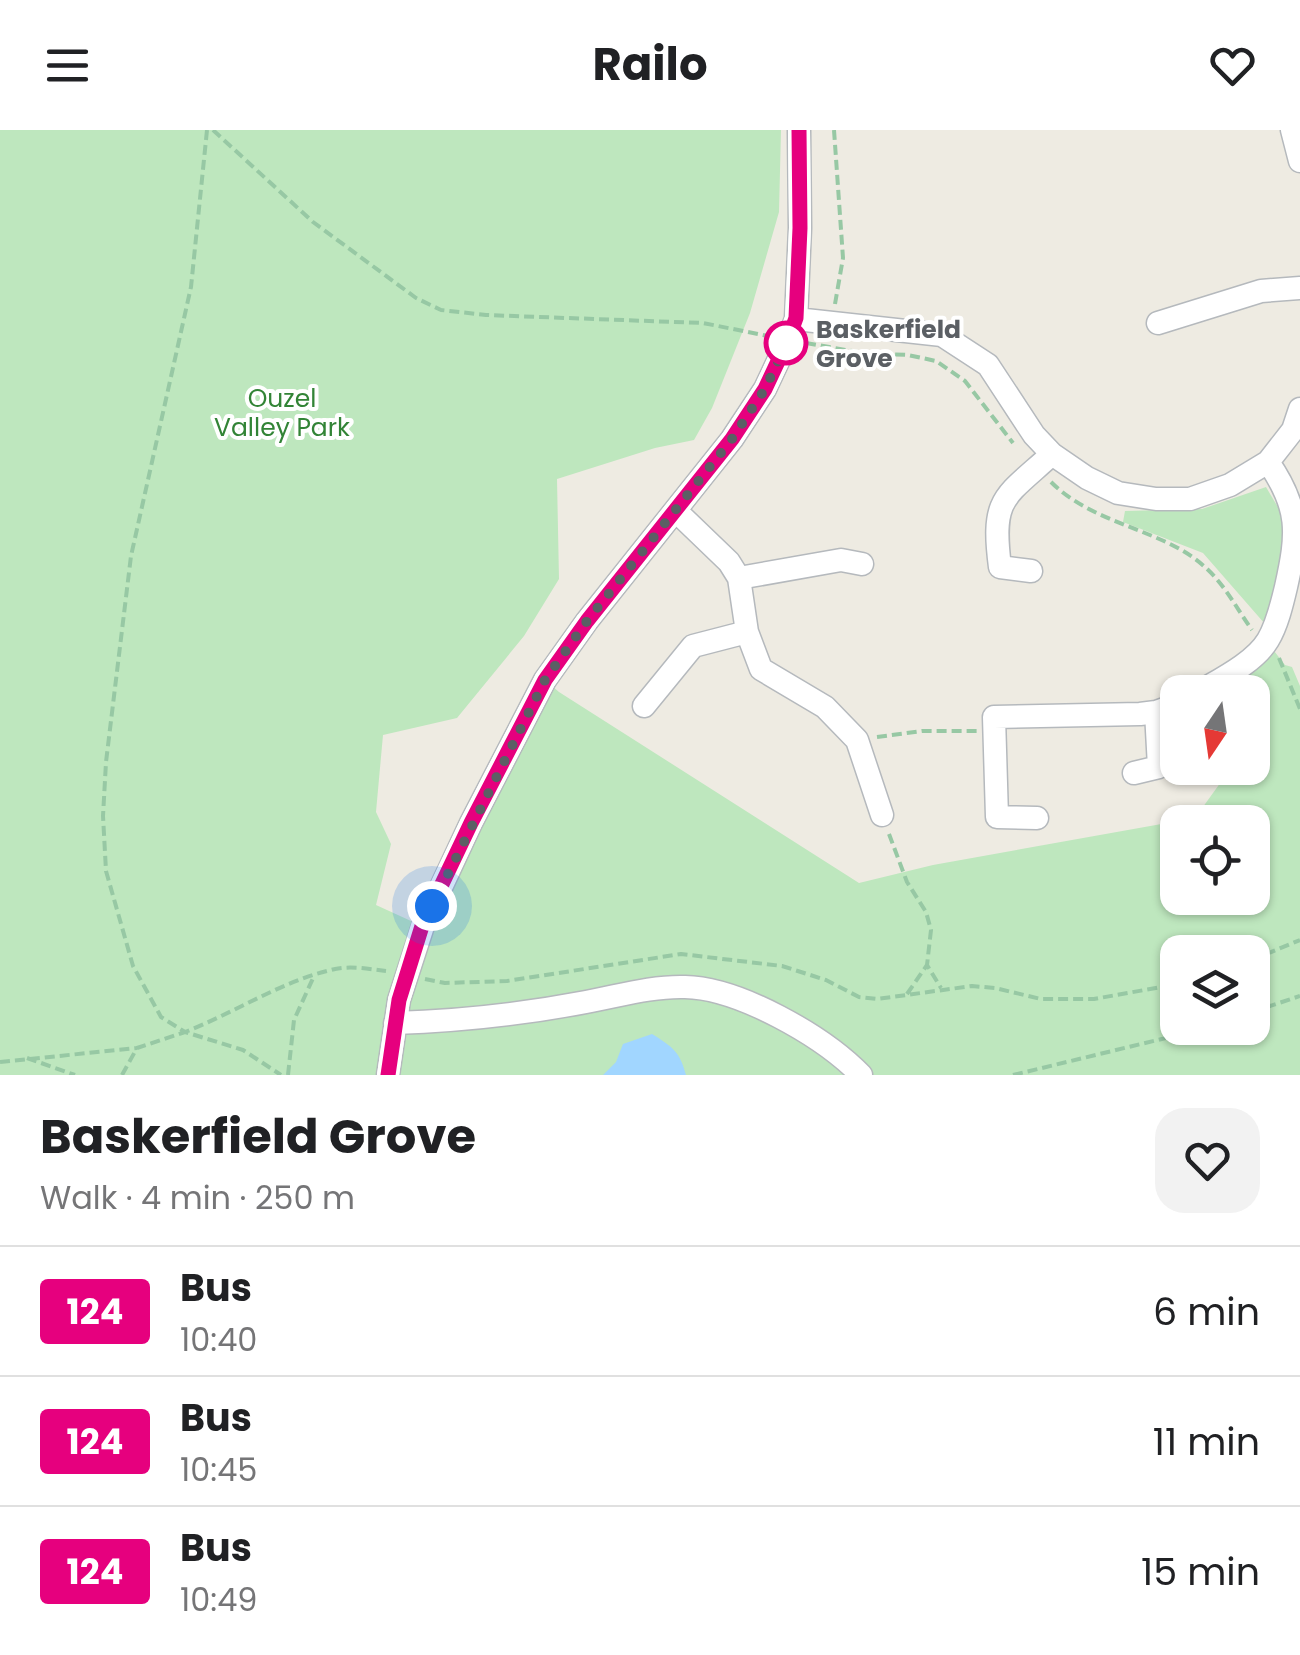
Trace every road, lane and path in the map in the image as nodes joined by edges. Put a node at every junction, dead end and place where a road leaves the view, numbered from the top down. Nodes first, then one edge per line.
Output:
1 (210, 130) edge
2 (799, 130) edge
3 (834, 130) edge
4 (1292, 130) edge
5 (1300, 161) edge
6 (1300, 288) edge
7 (1158, 324) dead end
8 (792, 329) junction
9 (830, 336) junction
10 (1300, 409) edge
11 (1052, 454) junction
12 (1268, 462) junction
13 (676, 511) junction
14 (862, 564) dead end
15 (1030, 570) dead end
16 (739, 578) junction
17 (1291, 607) edge
18 (747, 632) junction
19 (1267, 642) junction
20 (1222, 675) edge
21 (644, 706) dead end
22 (1160, 708) edge
23 (1300, 709) edge
24 (994, 731) junction
25 (857, 740) junction
26 (1160, 760) edge
27 (1134, 774) dead end
28 (882, 815) joint
29 (1037, 818) dead end
30 (1300, 940) edge
31 (1270, 952) edge
32 (927, 965) junction
33 (314, 976) junction
34 (405, 976) junction
35 (1160, 987) edge
36 (941, 988) junction
37 (906, 995) junction
38 (1300, 996) edge
39 (1270, 1006) edge
40 (395, 1023) junction
41 (185, 1032) junction
42 (1160, 1039) edge
43 (138, 1048) junction
44 (26, 1058) junction
45 (0, 1062) edge
46 (74, 1075) edge
47 (122, 1075) edge
48 (281, 1075) edge
49 (288, 1075) edge
50 (388, 1075) edge
51 (860, 1075) edge
52 (1013, 1075) edge

1 - 8 path
1 - 41 path
2 - 8 street
3 - 9 path
4 - 5 street
6 - 7 street
8 - 9 street
8 - 13 street
9 - 11 street
10 - 12 street
11 - 12 street
11 - 15 street
12 - 17 street
13 - 16 street
13 - 34 street
14 - 16 street
16 - 18 street
17 - 19 street
18 - 21 street
18 - 25 street
19 - 20 street
19 - 23 path
22 - 24 street
24 - 25 path
24 - 29 street
25 - 28 street
26 - 27 street
28 - 32 path
30 - 31 path
32 - 36 path
32 - 37 path
33 - 34 path
33 - 41 path
33 - 49 path
34 - 37 path
34 - 40 street
35 - 36 path
36 - 37 path
38 - 39 path
40 - 50 street
40 - 51 street
41 - 43 path
41 - 48 path
42 - 52 path
43 - 44 path
43 - 47 path
44 - 45 path
44 - 46 path

